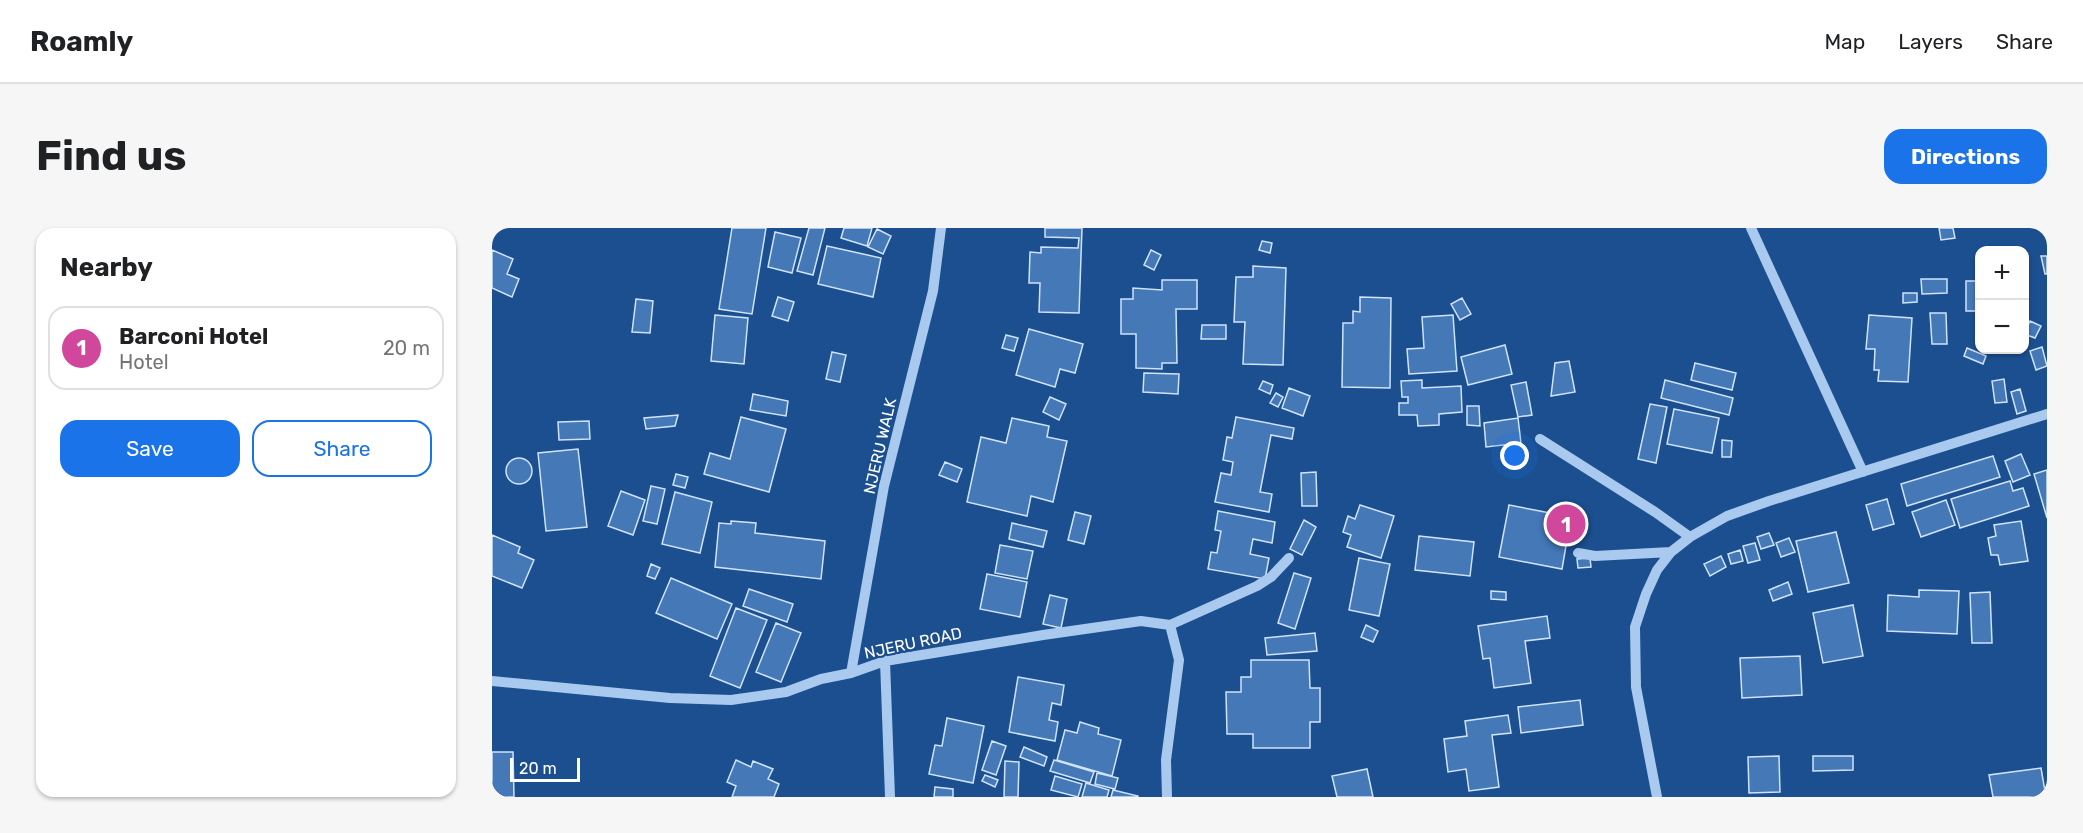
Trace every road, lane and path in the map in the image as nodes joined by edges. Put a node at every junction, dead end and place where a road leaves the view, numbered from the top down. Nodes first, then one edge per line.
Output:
1 (941, 228) edge
2 (1751, 228) edge
3 (2047, 414) edge
4 (1540, 439) dead end
5 (1863, 472) junction
6 (1690, 537) junction
7 (1671, 552) junction
8 (1578, 553) dead end
9 (1289, 558) dead end
10 (1170, 626) junction
11 (885, 661) junction
12 (851, 673) junction
13 (492, 681) edge
14 (890, 797) edge
15 (1167, 797) edge
16 (1657, 797) edge

1 - 12 street, NJERU WALK
2 - 5 street
3 - 5 street
4 - 6 street
5 - 6 street
6 - 7 street
7 - 8 street
7 - 16 street
9 - 10 street
10 - 11 street, NJERU ROAD
10 - 15 street
11 - 12 street, NJERU ROAD
11 - 14 street
12 - 13 street, NJERU ROAD

